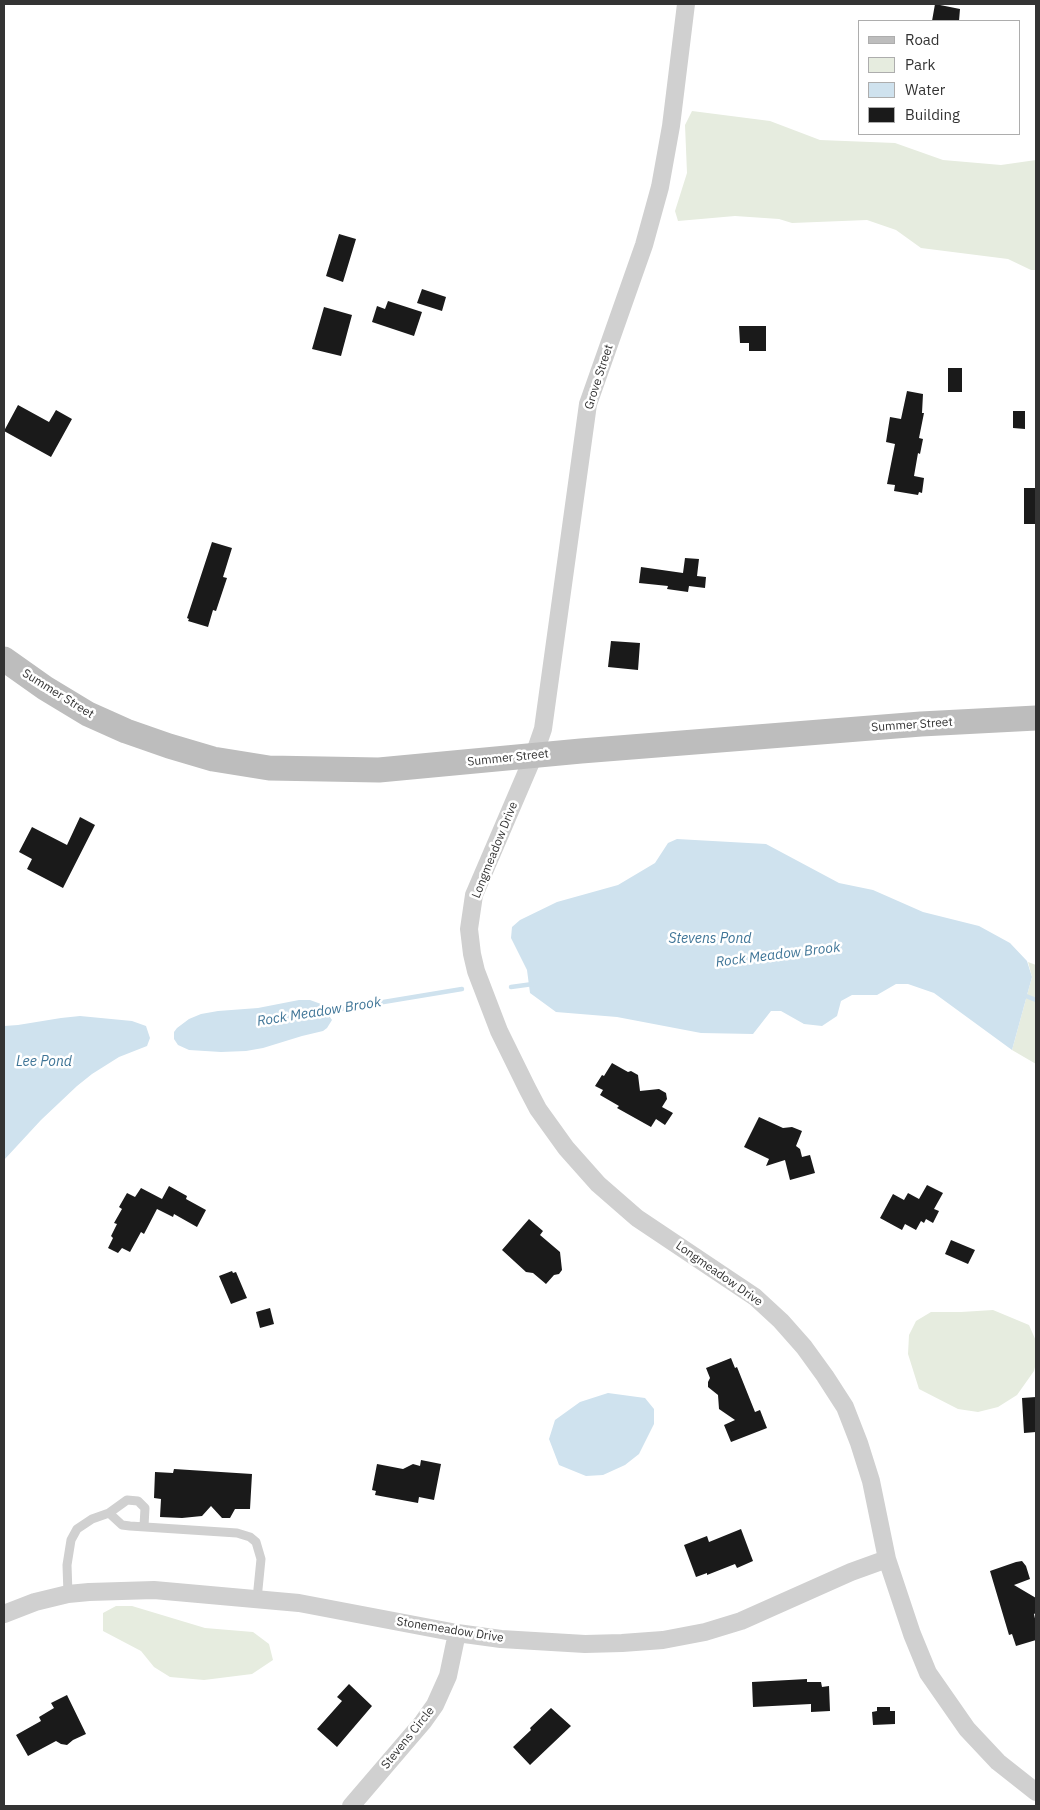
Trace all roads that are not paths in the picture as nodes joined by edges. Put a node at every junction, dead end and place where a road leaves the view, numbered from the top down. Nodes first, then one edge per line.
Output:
1 (686, 4) edge
2 (4, 659) edge
3 (1036, 718) edge
4 (534, 756) junction
5 (110, 1513) junction
6 (144, 1526) junction
7 (886, 1559) junction
8 (68, 1594) junction
9 (257, 1599) junction
10 (4, 1614) edge
11 (457, 1633) junction
12 (1036, 1792) edge
13 (350, 1806) edge

1 - 4 street, Grove Street
2 - 4 main road, Summer Street
3 - 4 main road, Summer Street
4 - 7 street, Longmeadow Drive
5 - 6 lane
5 - 6 lane
5 - 8 lane
6 - 9 lane
7 - 11 street, Stonemeadow Drive
7 - 12 street, Longmeadow Drive
8 - 9 street, Stonemeadow Drive
8 - 10 street, Stonemeadow Drive
9 - 11 street, Stonemeadow Drive
11 - 13 street, Stevens Circle

